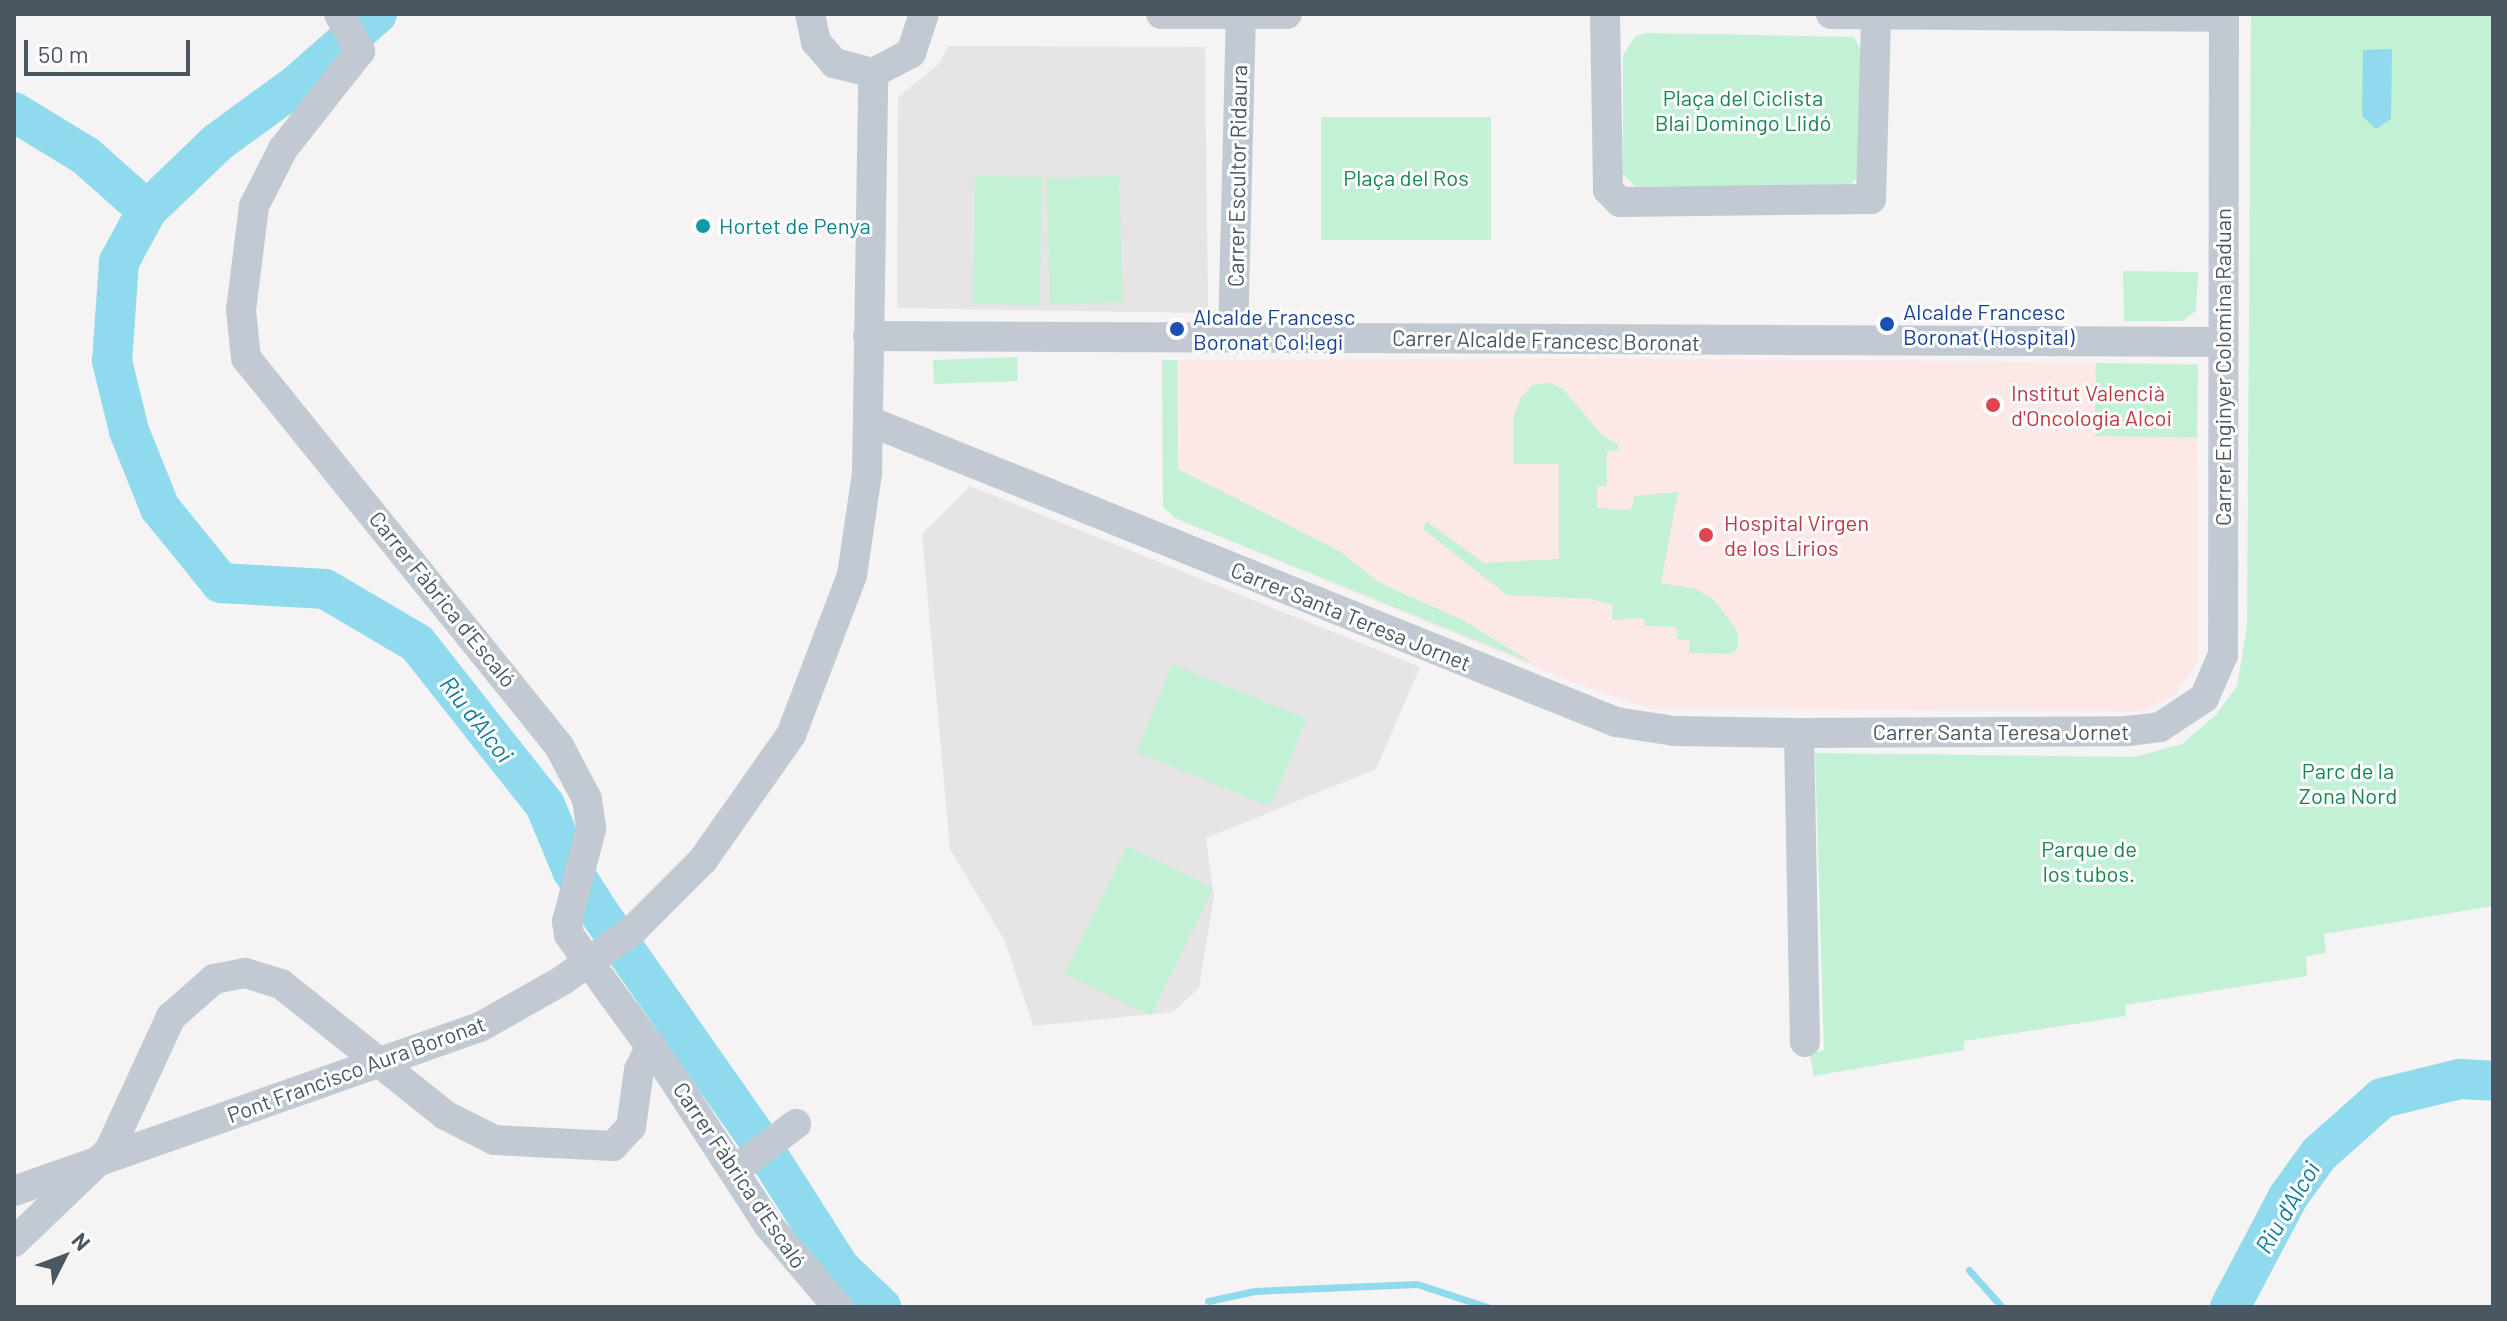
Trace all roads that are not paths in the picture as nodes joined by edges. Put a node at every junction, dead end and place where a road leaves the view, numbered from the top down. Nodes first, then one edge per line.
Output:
1 (339, 14) edge
2 (810, 14) edge
3 (924, 14) edge
4 (1161, 14) edge
5 (1241, 14) edge
6 (1287, 14) edge
7 (1605, 14) edge
8 (1831, 14) edge
9 (1876, 15) edge
10 (2224, 16) edge
11 (873, 73) junction
12 (868, 336) junction
13 (1233, 337) junction
14 (2223, 342) junction
15 (869, 421) junction
16 (2192, 709) joint
17 (1799, 733) junction
18 (1805, 1042) dead end
19 (651, 1045) junction
20 (796, 1124) dead end
21 (735, 1171) junction
22 (14, 1191) edge
23 (14, 1242) edge
24 (838, 1307) edge

1 - 19 street, Carrer Fàbrica d'Escaló
2 - 11 street
3 - 11 street
4 - 5 street
5 - 6 street
5 - 13 street, Carrer Escultor Ridaura
7 - 9 street
8 - 9 street
9 - 10 street
10 - 14 street, Carrer Enginyer Colomina Raduan
11 - 12 street
12 - 13 street, Carrer Alcalde Francesc Boronat
12 - 15 street
13 - 14 street, Carrer Alcalde Francesc Boronat
14 - 16 street, Carrer Enginyer Colomina Raduan
15 - 17 street, Carrer Santa Teresa Jornet
15 - 22 street, Pont Francisco Aura Boronat, bridge
16 - 17 street, Carrer Santa Teresa Jornet
17 - 18 street
19 - 21 street, Carrer Fàbrica d'Escaló
19 - 23 street
20 - 21 street
21 - 24 street, Carrer Fàbrica d'Escaló

